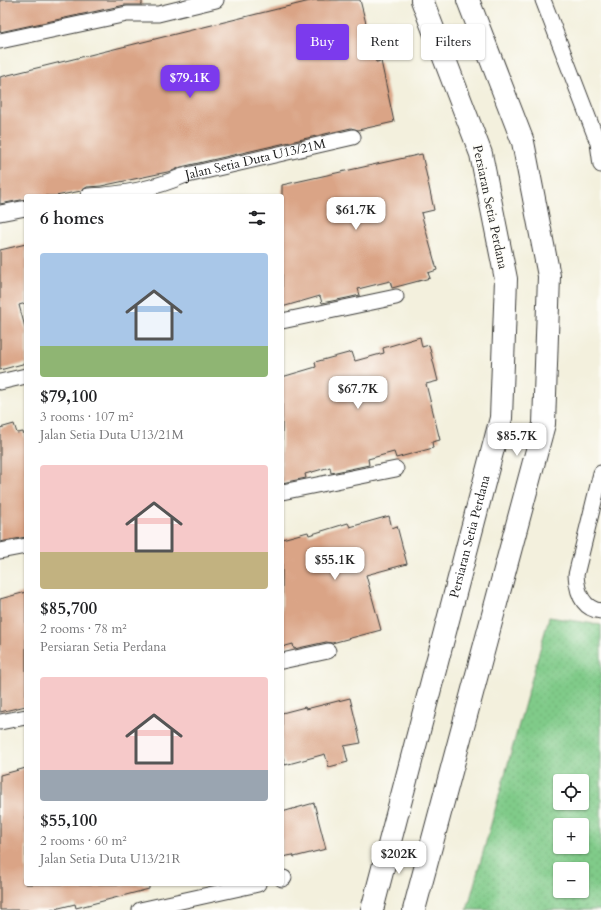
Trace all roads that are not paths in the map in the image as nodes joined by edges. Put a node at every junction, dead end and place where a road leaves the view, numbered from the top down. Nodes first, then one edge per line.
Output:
1 (216, 0) edge
2 (422, 0) edge
3 (468, 0) edge
4 (544, 0) edge
5 (0, 41) edge
6 (353, 137) dead end
7 (599, 144) edge
8 (601, 165) edge
9 (117, 194) edge
10 (24, 208) edge
11 (0, 213) edge
12 (396, 297) dead end
13 (284, 321) edge
14 (24, 376) edge
15 (0, 382) edge
16 (396, 469) dead end
17 (601, 473) edge
18 (284, 492) edge
19 (24, 546) edge
20 (0, 551) edge
21 (601, 611) edge
22 (328, 651) dead end
23 (284, 661) edge
24 (24, 717) edge
25 (0, 722) edge
26 (428, 855) junction
27 (249, 886) edge
28 (371, 909) edge
29 (140, 910) edge
30 (400, 910) edge
31 (414, 910) edge

1 - 5 street
2 - 28 main road, Persiaran Setia Perdana
3 - 26 main road
4 - 7 street
6 - 9 street, Jalan Setia Duta U13/21M
7 - 8 street
10 - 11 street
12 - 13 street
14 - 15 street
16 - 18 street
17 - 21 street
19 - 20 street
22 - 23 street
24 - 25 street
26 - 30 main road
26 - 31 main road
27 - 29 street

